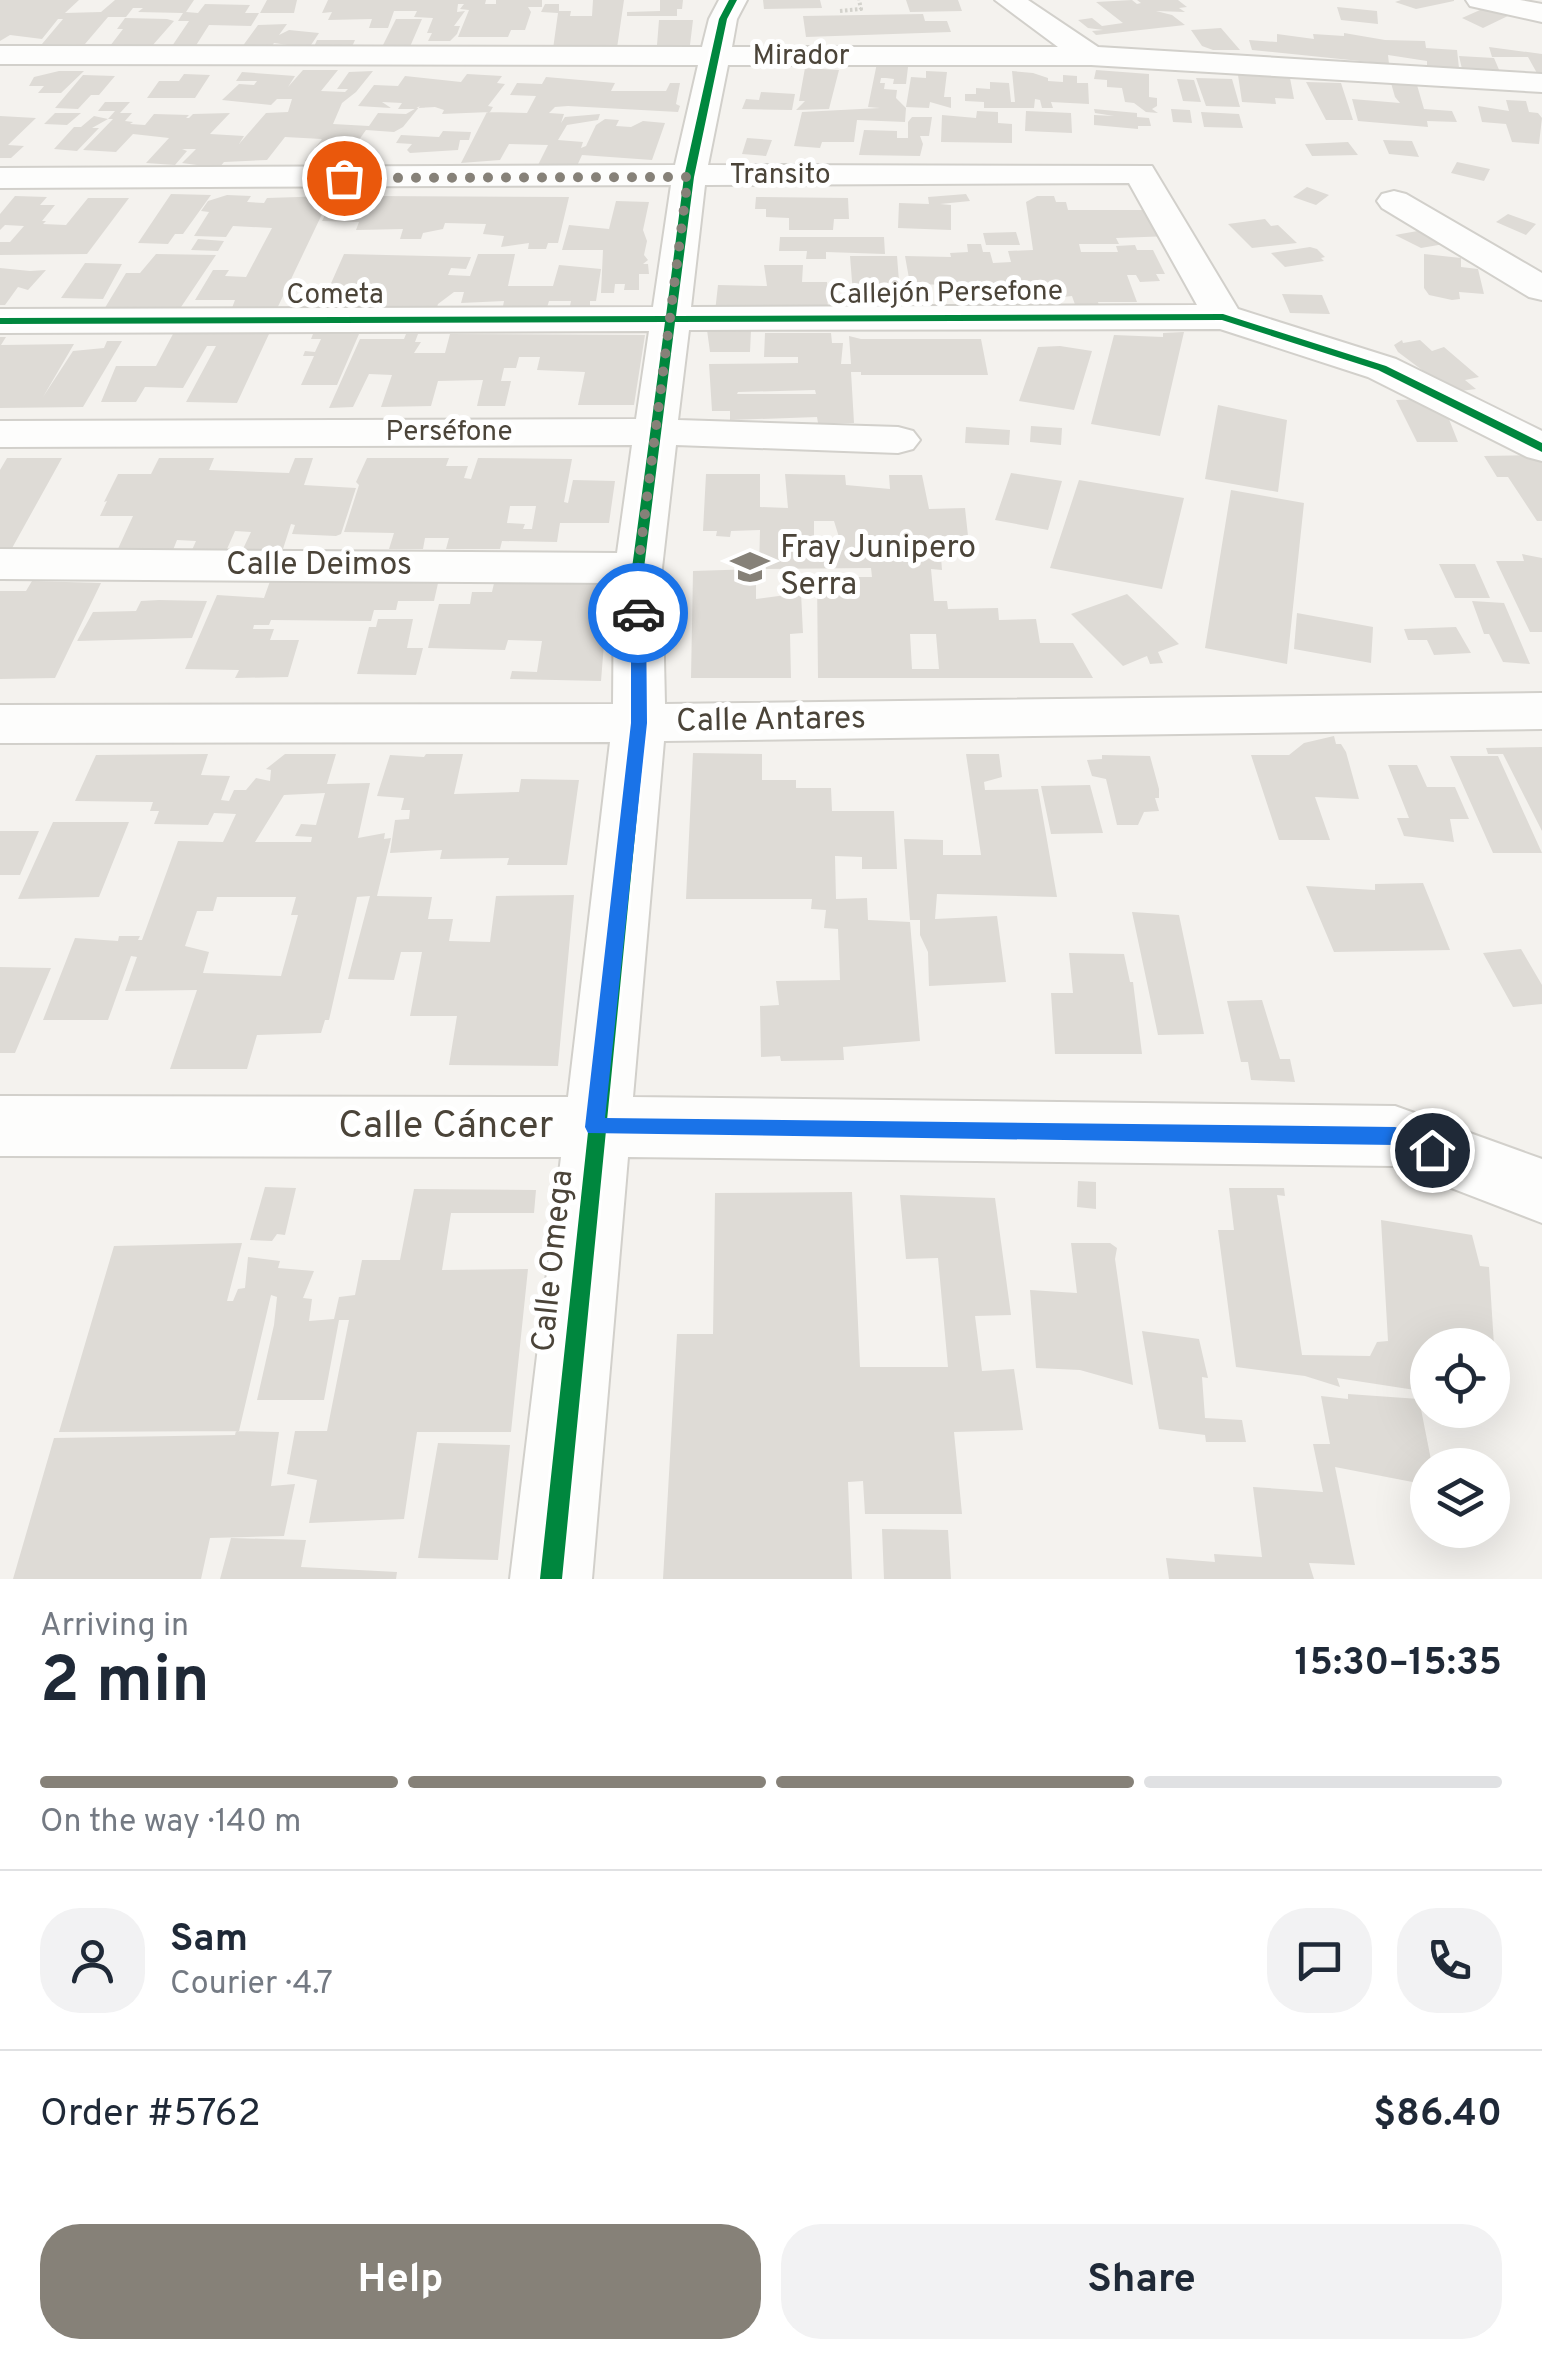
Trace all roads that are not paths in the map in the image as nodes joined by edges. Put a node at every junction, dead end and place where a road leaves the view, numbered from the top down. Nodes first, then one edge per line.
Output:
1 (734, 0) edge
2 (1009, 0) edge
3 (1480, 0) edge
4 (1542, 13) edge
5 (0, 55) edge
6 (1091, 56) junction
7 (714, 57) junction
8 (1542, 82) edge
9 (688, 177) junction
10 (0, 178) edge
11 (1394, 201) dead end
12 (1542, 289) edge
13 (1223, 316) junction
14 (0, 321) edge
15 (669, 322) junction
16 (657, 432) junction
17 (0, 434) edge
18 (898, 440) dead end
19 (1542, 448) edge
20 (0, 564) edge
21 (638, 568) junction
22 (1542, 711) edge
23 (639, 723) junction
24 (0, 724) edge
25 (0, 1126) edge
26 (594, 1127) junction
27 (1542, 1191) edge
28 (551, 1579) edge

1 - 7 street, Calle Omega
2 - 6 street
3 - 4 street
5 - 7 street, Mirador
6 - 7 street, Mirador
6 - 8 street, Mirador
7 - 9 street, Calle Omega
9 - 10 street, Transito
9 - 13 street, Transito
9 - 15 street, Calle Omega
11 - 12 street
13 - 15 street, Callejón Persefone
13 - 19 street, Callejón Persefone
14 - 15 street, Cometa
15 - 16 street, Calle Omega
16 - 17 street, Perséfone
16 - 18 street, Perséfone
16 - 21 street, Calle Omega
20 - 21 street, Calle Deimos
21 - 23 street, Calle Omega
22 - 23 street, Calle Antares
23 - 24 street, Calle Antares
23 - 26 street, Calle Omega
25 - 26 street, Calle Cáncer
26 - 27 street, Calle Cáncer
26 - 28 street, Calle Omega

